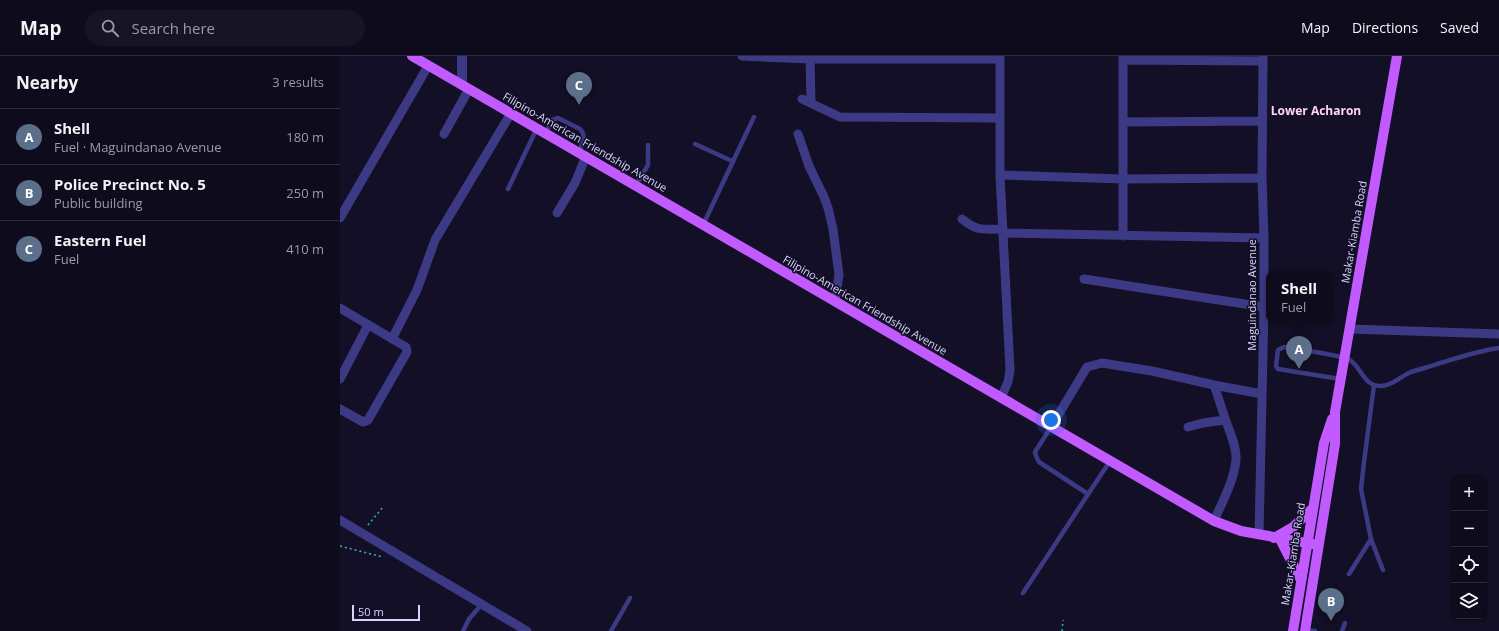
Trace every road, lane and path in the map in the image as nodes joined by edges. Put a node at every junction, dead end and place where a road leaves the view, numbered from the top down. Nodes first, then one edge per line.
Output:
1 (412, 56) edge
2 (462, 56) edge
3 (742, 56) edge
4 (1397, 56) edge
5 (810, 58) edge
6 (1000, 58) edge
7 (1123, 58) edge
8 (1263, 59) edge
9 (428, 66) junction
10 (466, 87) junction
11 (802, 98) dead end
12 (810, 103) junction
13 (511, 113) junction
14 (754, 117) dead end
15 (1000, 118) junction
16 (1262, 121) junction
17 (1123, 122) junction
18 (542, 131) junction
19 (444, 134) dead end
20 (798, 134) dead end
21 (695, 144) dead end
22 (648, 145) dead end
23 (582, 154) junction
24 (732, 161) junction
25 (1000, 175) junction
26 (1262, 178) junction
27 (1123, 179) junction
28 (636, 185) junction
29 (508, 189) dead end
30 (557, 213) dead end
31 (340, 218) edge
32 (962, 218) dead end
33 (703, 226) junction
34 (1003, 231) junction
35 (1122, 236) junction
36 (1264, 238) junction
37 (1084, 279) dead end
38 (835, 301) junction
39 (1264, 307) junction
40 (340, 308) edge
41 (368, 325) junction
42 (1350, 329) junction
43 (1499, 334) edge
44 (392, 339) junction
45 (1499, 348) edge
46 (1345, 358) junction
47 (340, 379) edge
48 (1341, 380) junction
49 (1374, 385) junction
50 (1214, 386) junction
51 (1262, 394) junction
52 (1002, 398) junction
53 (340, 408) edge
54 (1335, 412) junction
55 (1225, 420) junction
56 (1051, 427) junction
57 (1188, 427) dead end
58 (1110, 461) junction
59 (1088, 494) junction
60 (383, 507) dead end
61 (1313, 508) junction
62 (340, 520) edge
63 (1214, 521) junction
64 (361, 533) junction
65 (1259, 535) junction
66 (1277, 538) junction
67 (1371, 539) junction
68 (1307, 543) junction
69 (1318, 545) junction
70 (340, 546) edge
71 (386, 557) dead end
72 (1383, 570) dead end
73 (1350, 574) dead end
74 (1301, 580) junction
75 (1022, 594) dead end
76 (630, 598) dead end
77 (482, 604) junction
78 (1063, 620) dead end
79 (1345, 623) dead end
80 (463, 631) edge
81 (527, 631) edge
82 (611, 631) edge
83 (1062, 631) edge
84 (1293, 631) edge
85 (1308, 631) edge
86 (1342, 631) edge

1 - 9 main road, Filipino-American Friendship Avenue
2 - 10 street
3 - 5 street
4 - 42 main road, Makar-Kiamba Road
5 - 6 street
5 - 12 street
6 - 15 street
7 - 8 street
7 - 17 street
8 - 16 street, Maguindanao Avenue
9 - 10 main road, Filipino-American Friendship Avenue
9 - 31 street
10 - 13 main road, Filipino-American Friendship Avenue
10 - 19 street
11 - 12 street
12 - 15 street
13 - 18 main road, Filipino-American Friendship Avenue
13 - 44 street
14 - 24 lane
15 - 25 street
16 - 17 street
16 - 26 street, Maguindanao Avenue
17 - 27 street
18 - 23 main road, Filipino-American Friendship Avenue
18 - 23 lane
18 - 29 lane
20 - 38 street
21 - 24 lane
22 - 28 lane
23 - 28 main road, Filipino-American Friendship Avenue
23 - 30 street
24 - 33 lane
25 - 27 street
25 - 34 street
26 - 27 street
26 - 36 street, Maguindanao Avenue
27 - 35 street
28 - 33 main road, Filipino-American Friendship Avenue
32 - 34 street
33 - 38 main road, Filipino-American Friendship Avenue
34 - 35 street
34 - 52 street
35 - 36 street
36 - 39 street, Maguindanao Avenue
37 - 39 street
38 - 52 main road, Filipino-American Friendship Avenue
39 - 51 street, Maguindanao Avenue
40 - 41 street
41 - 44 street
41 - 47 street
42 - 43 street
42 - 46 main road, Makar-Kiamba Road
44 - 53 street
45 - 49 lane
46 - 48 main road, Makar-Kiamba Road
46 - 48 lane
46 - 49 lane
48 - 54 main road, Makar-Kiamba Road
49 - 67 lane
50 - 51 street
50 - 55 street
50 - 56 street
51 - 65 street, Maguindanao Avenue
52 - 56 main road, Filipino-American Friendship Avenue
54 - 61 main road, Makar-Kiamba Road
54 - 69 main road, Makar-Kiamba Road
55 - 57 street
55 - 63 street
56 - 58 main road, Filipino-American Friendship Avenue
56 - 59 lane
58 - 59 lane
58 - 63 main road, Filipino-American Friendship Avenue
59 - 75 lane
60 - 64 path
61 - 66 main road
61 - 68 main road, Makar-Kiamba Road
62 - 64 street
63 - 65 main road, Filipino-American Friendship Avenue
64 - 77 street
65 - 66 main road, Filipino-American Friendship Avenue
66 - 68 main road, Filipino-American Friendship Avenue
66 - 74 main road
67 - 72 lane
67 - 73 lane
68 - 69 main road, Filipino-American Friendship Avenue
68 - 74 main road, Makar-Kiamba Road
69 - 85 main road, Makar-Kiamba Road
70 - 71 path
74 - 84 main road, Makar-Kiamba Road
76 - 82 lane
77 - 80 lane
77 - 81 street
78 - 83 path
79 - 86 lane

